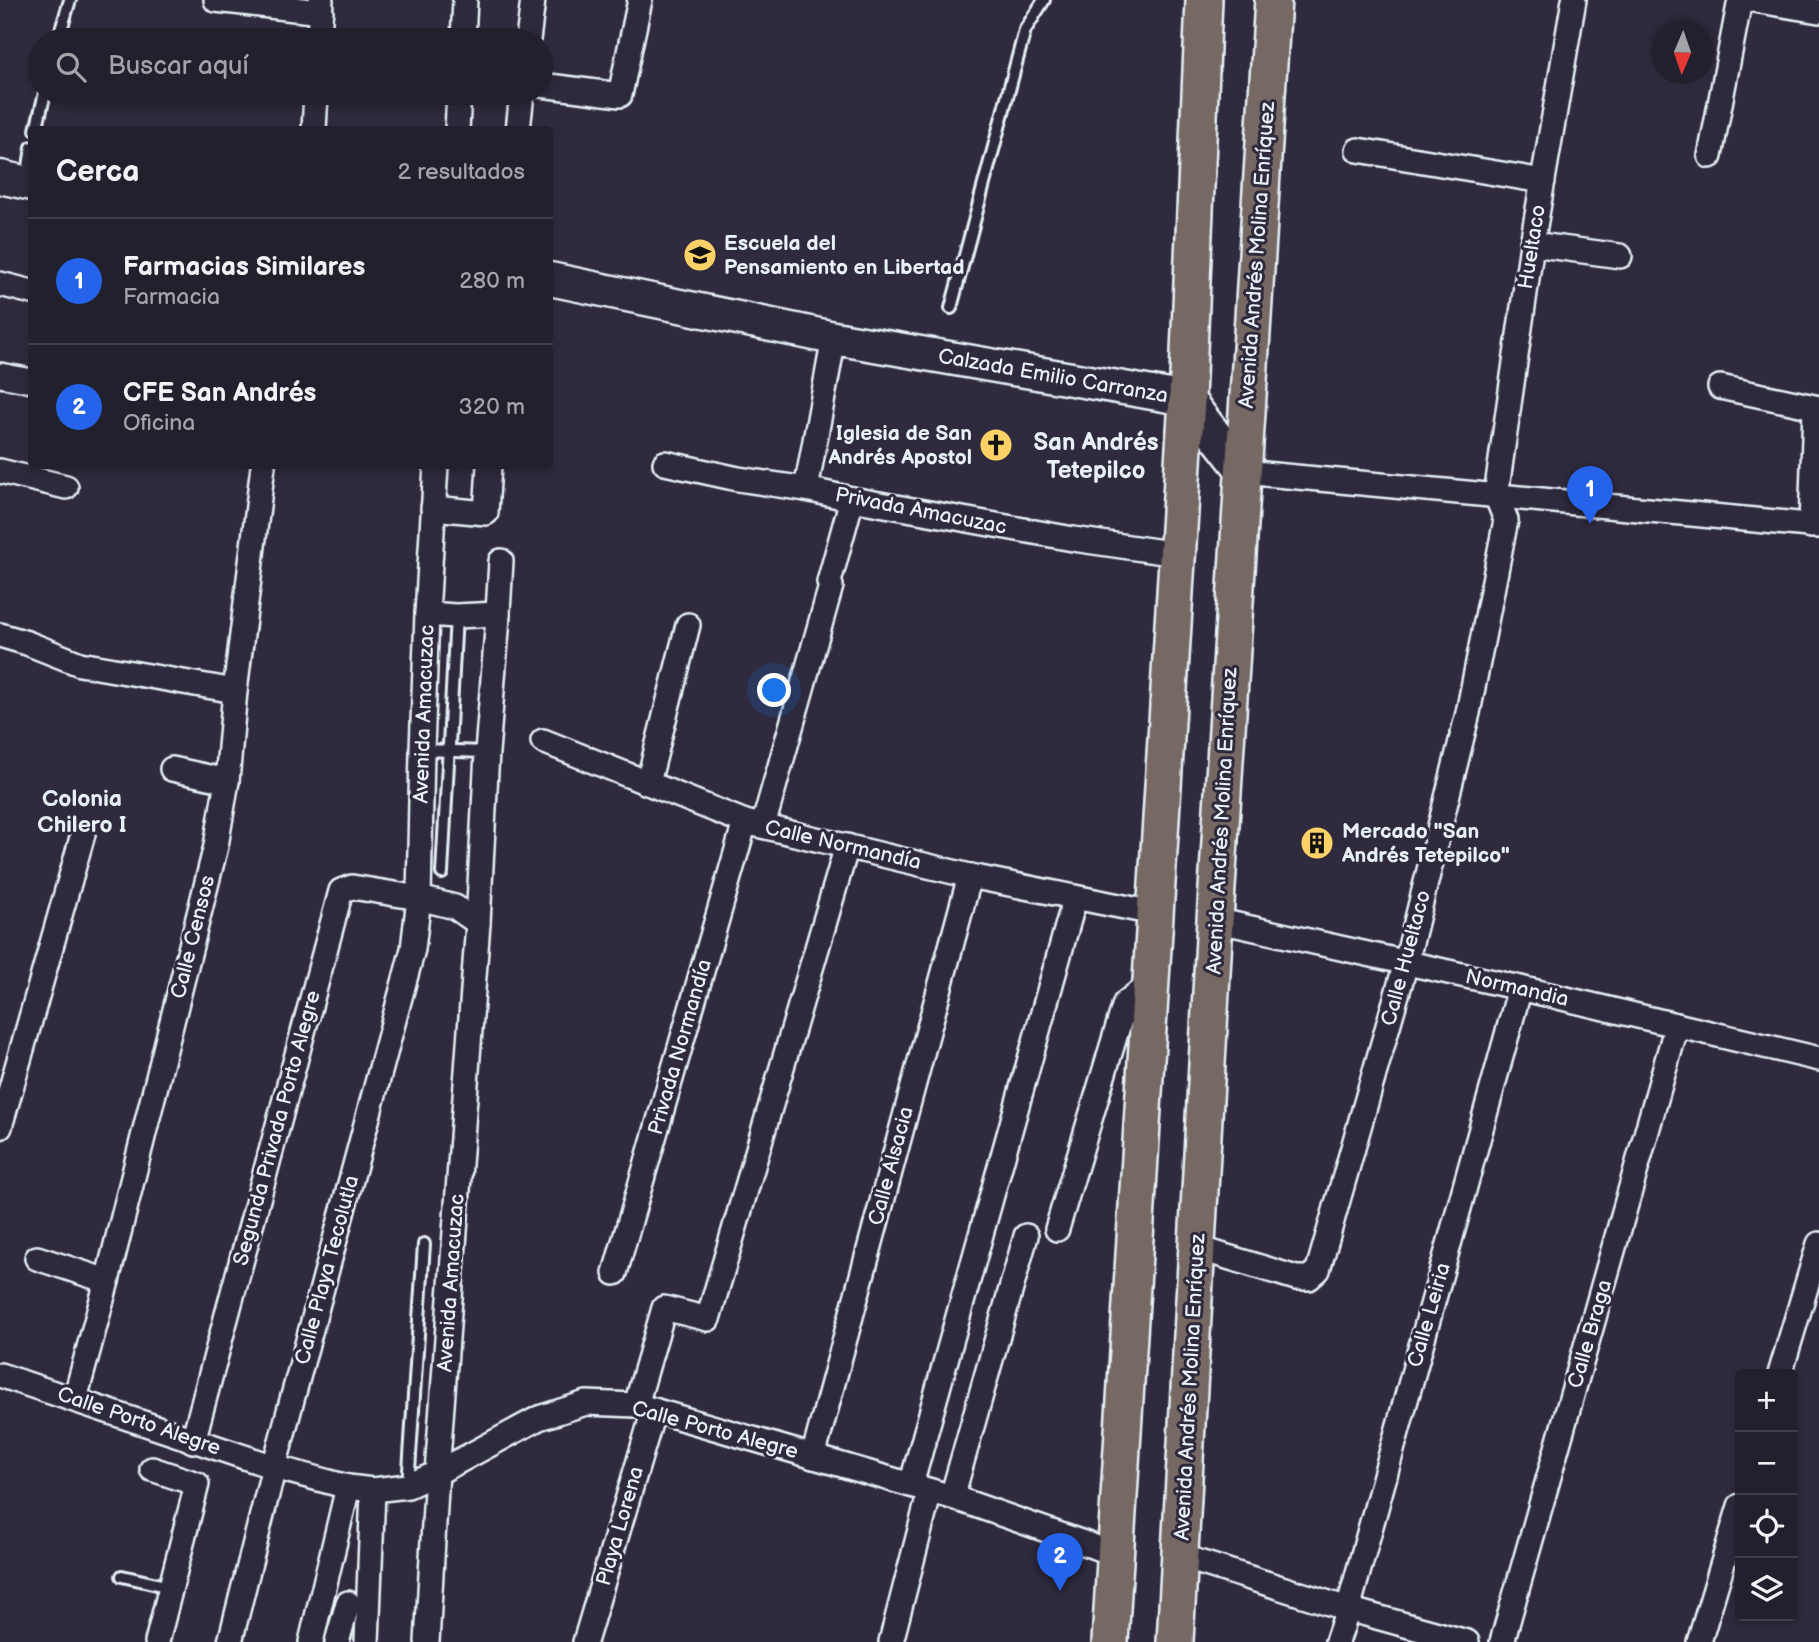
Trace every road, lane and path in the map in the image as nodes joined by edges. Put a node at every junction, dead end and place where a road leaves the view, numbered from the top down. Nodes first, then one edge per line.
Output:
1 (70, 0) edge
2 (216, 0) edge
3 (465, 0) edge
4 (533, 0) edge
5 (640, 0) edge
6 (1044, 0) edge
7 (1204, 0) edge
8 (1273, 0) edge
9 (1574, 0) edge
10 (1740, 0) edge
11 (1754, 0) edge
12 (321, 6) edge
13 (1819, 11) edge
14 (62, 28) edge
15 (320, 28) edge
16 (464, 28) edge
17 (530, 28) edge
18 (553, 87) edge
19 (42, 105) edge
20 (315, 105) edge
21 (458, 105) edge
22 (521, 105) edge
23 (37, 126) edge
24 (314, 126) edge
25 (457, 126) edge
26 (518, 126) edge
27 (1358, 150) dead end
28 (1710, 156) dead end
29 (28, 157) edge
30 (19, 181) edge
31 (1543, 181) junction
32 (1532, 244) junction
33 (1620, 256) dead end
34 (553, 280) edge
35 (0, 284) edge
36 (28, 291) edge
37 (951, 309) dead end
38 (834, 338) junction
39 (0, 375) edge
40 (28, 381) edge
41 (1720, 387) dead end
42 (1187, 399) junction
43 (1817, 408) edge
44 (665, 463) dead end
45 (263, 469) edge
46 (436, 469) edge
47 (489, 469) edge
48 (0, 471) edge
49 (1244, 472) junction
50 (66, 486) dead end
51 (806, 489) junction
52 (1496, 495) junction
53 (852, 499) junction
54 (433, 508) junction
55 (1815, 526) edge
56 (1177, 554) junction
57 (501, 561) dead end
58 (427, 614) junction
59 (498, 614) junction
60 (456, 616) junction
61 (688, 625) dead end
62 (0, 635) edge
63 (235, 691) junction
64 (543, 741) dead end
65 (422, 750) junction
66 (447, 750) junction
67 (487, 752) junction
68 (172, 769) dead end
69 (227, 781) junction
70 (648, 783) junction
71 (754, 824) junction
72 (83, 834) dead end
73 (847, 846) junction
74 (442, 873) dead end
75 (970, 876) junction
76 (419, 898) junction
77 (1075, 898) junction
78 (1154, 914) junction
79 (1215, 920) junction
80 (478, 923) junction
81 (1406, 963) junction
82 (1151, 983) junction
83 (1520, 988) junction
84 (1677, 1026) junction
85 (1819, 1059) edge
86 (0, 1127) edge
87 (1057, 1229) dead end
88 (1026, 1236) dead end
89 (424, 1244) dead end
90 (1819, 1244) edge
91 (1198, 1248) junction
92 (37, 1258) dead end
93 (615, 1273) dead end
94 (107, 1281) junction
95 (1782, 1369) edge
96 (0, 1375) edge
97 (75, 1399) junction
98 (645, 1407) junction
99 (193, 1441) junction
100 (813, 1457) junction
101 (274, 1467) junction
102 (152, 1469) dead end
103 (437, 1473) junction
104 (408, 1486) junction
105 (348, 1487) junction
106 (373, 1490) junction
107 (931, 1491) junction
108 (1735, 1523) edge
109 (1115, 1554) junction
110 (1180, 1556) junction
111 (122, 1576) dead end
112 (170, 1587) junction
113 (348, 1603) dead end
114 (1348, 1609) junction
115 (157, 1642) edge
116 (230, 1642) edge
117 (311, 1642) edge
118 (337, 1642) edge
119 (367, 1642) edge
120 (427, 1642) edge
121 (586, 1642) edge
122 (891, 1642) edge
123 (1110, 1642) edge
124 (1175, 1642) edge
125 (1337, 1642) edge
126 (1467, 1642) edge
127 (1502, 1642) edge
128 (1699, 1642) edge

1 - 14 lane
2 - 12 street
3 - 16 street
4 - 17 street
5 - 18 street
6 - 37 lane
7 - 42 main road
8 - 49 main road, Avenida Andrés Molina Enríquez
9 - 31 street, Hueltaco
10 - 28 street
11 - 13 street
12 - 15 street
19 - 23 lane
20 - 24 street
21 - 25 street
22 - 26 street
27 - 31 street
29 - 30 lane
31 - 32 street, Hueltaco
32 - 33 street
32 - 52 street, Hueltaco
34 - 38 street, Calzada Emilio Carranza
35 - 36 street
38 - 42 street, Calzada Emilio Carranza
38 - 51 street
39 - 40 street
41 - 43 street
42 - 49 street, Calzada Emilio Carranza
42 - 56 main road
43 - 55 street
44 - 51 street, Privada Amacuzac
45 - 63 street, Calle Censos
46 - 54 street, Avenida Amacuzac
47 - 54 street
48 - 50 street
49 - 52 street
49 - 79 main road, Avenida Andrés Molina Enríquez
51 - 53 street, Privada Amacuzac
52 - 55 street
52 - 81 street, Calle Hueltaco
53 - 56 street, Privada Amacuzac
53 - 71 street, Privada Normandía
54 - 58 street, Avenida Amacuzac
56 - 78 main road
57 - 59 street, Avenida Amacuzac
58 - 60 street
58 - 65 street, Avenida Amacuzac
59 - 60 street
59 - 67 street, Avenida Amacuzac
60 - 66 lane
61 - 70 street
62 - 63 street
63 - 69 street, Calle Censos
64 - 70 street, Calle Normandía
65 - 66 lane
65 - 76 street, Avenida Amacuzac
66 - 67 lane
66 - 74 lane
67 - 80 street, Avenida Amacuzac
68 - 69 street
69 - 94 street, Calle Censos
70 - 71 street, Calle Normandía
71 - 73 street, Calle Normandía
71 - 93 street, Privada Normandía
72 - 86 street
73 - 75 street, Calle Normandía
73 - 98 street, Playa Lorena
75 - 77 street, Calle Normandía
75 - 100 street, Calle Alsacia
76 - 80 street
76 - 99 street, Segunda Privada Porto Alegre
76 - 101 street, Calle Playa Tecolutla
77 - 78 street, Calle Normandía
77 - 107 street
78 - 82 main road
79 - 81 street, Normandia
79 - 91 main road, Avenida Andrés Molina Enríquez
80 - 103 street, Avenida Amacuzac
81 - 83 street, Normandia
81 - 91 street, Calle Hueltaco
82 - 87 street
82 - 109 main road
83 - 84 street, Normandia
83 - 114 street, Calle Leiria
84 - 85 street, Normandia
84 - 127 street, Calle Braga
88 - 107 street
89 - 104 lane
90 - 95 street
91 - 110 main road, Avenida Andrés Molina Enríquez
92 - 94 street
94 - 97 street, Calle Censos
96 - 97 street, Calle Porto Alegre
97 - 99 street, Calle Porto Alegre
98 - 100 street, Calle Porto Alegre
98 - 103 street, Calle Porto Alegre
98 - 121 street, Playa Lorena
99 - 101 street, Calle Porto Alegre
100 - 107 street, Calle Porto Alegre
101 - 105 street, Calle Porto Alegre
101 - 116 street, Calle Playa Tecolutla
102 - 112 street
103 - 104 street, Calle Porto Alegre
103 - 120 street, Avenida Amacuzac
104 - 106 street, Calle Porto Alegre
105 - 106 street, Calle Porto Alegre
105 - 117 street
106 - 119 street
107 - 109 street, Calle Porto Alegre
107 - 122 street
108 - 128 street
109 - 123 main road
110 - 114 street
110 - 124 main road, Avenida Andrés Molina Enríquez
111 - 112 lane
112 - 115 street
113 - 118 street
114 - 125 street, Calle Leiria
114 - 126 street

